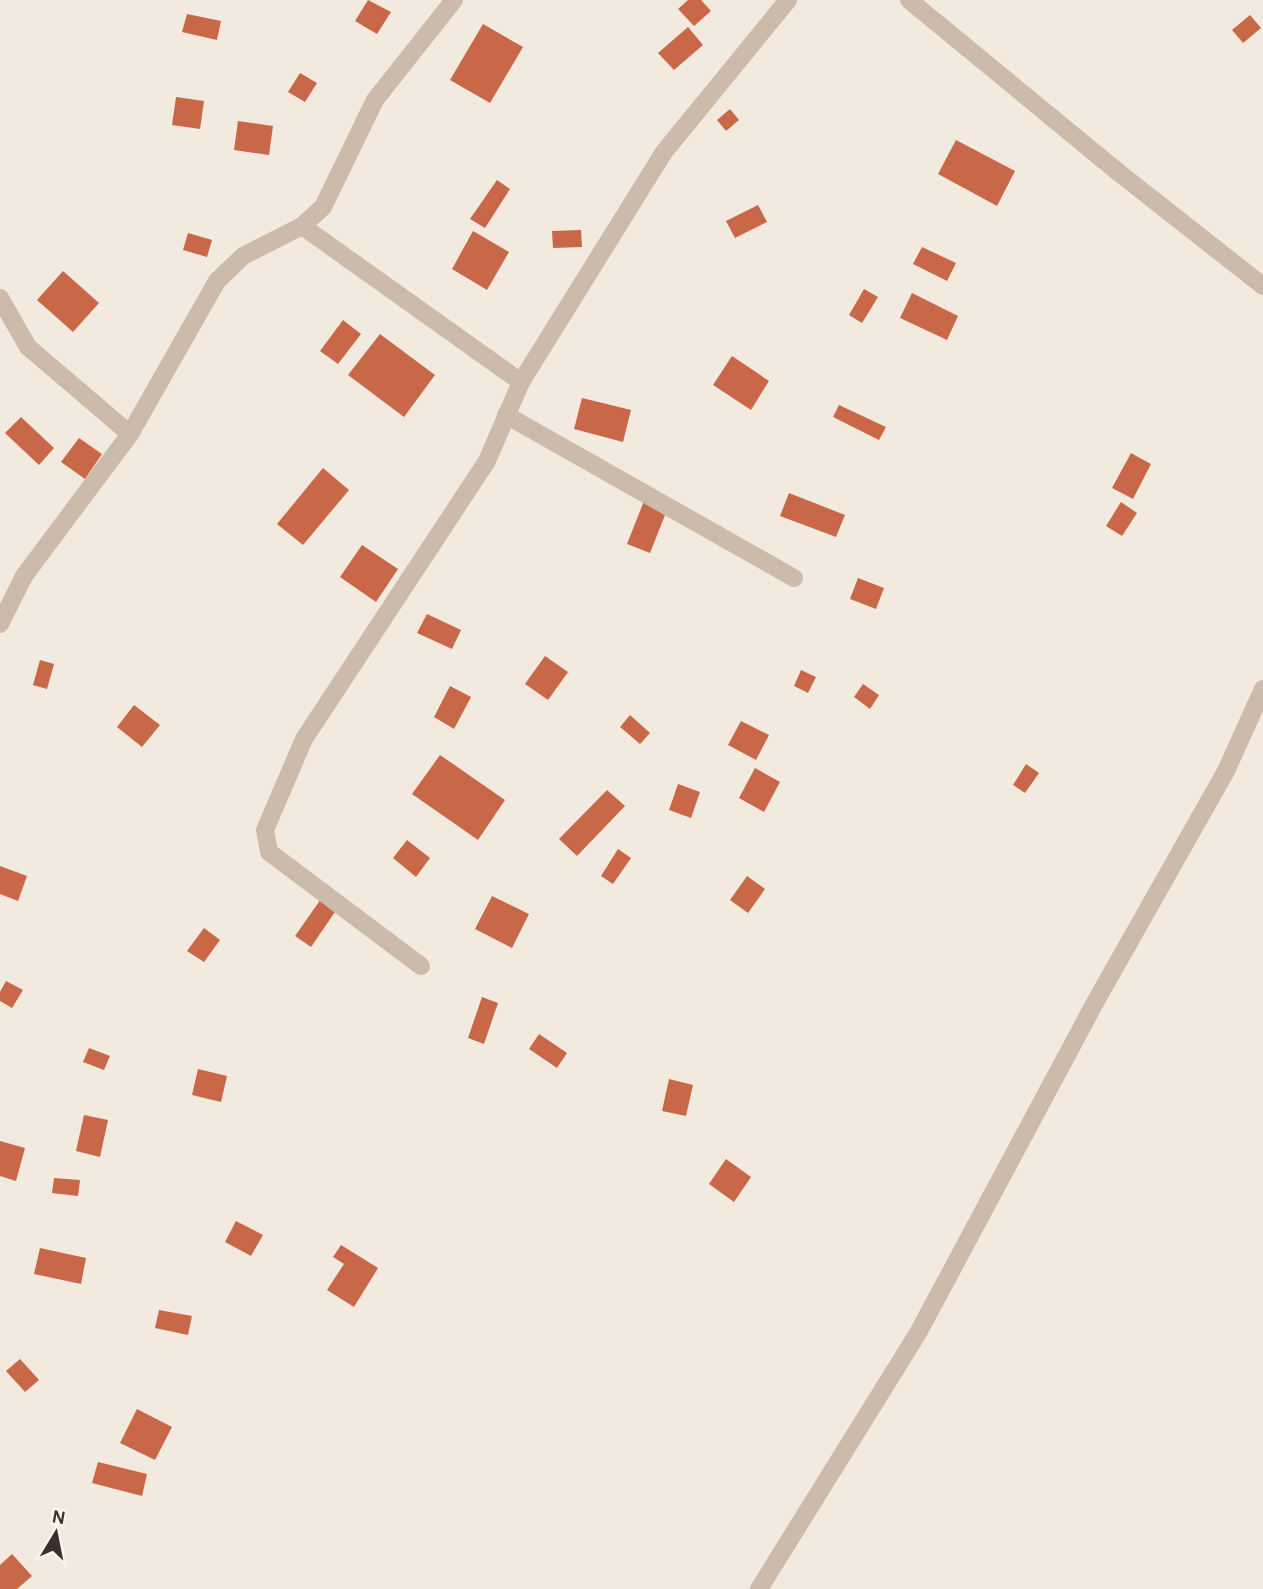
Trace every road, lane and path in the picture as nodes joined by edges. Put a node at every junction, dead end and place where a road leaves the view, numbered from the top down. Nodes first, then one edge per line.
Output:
1 (454, 0) edge
2 (788, 0) edge
3 (909, 0) edge
4 (302, 226) junction
5 (1263, 286) edge
6 (0, 298) edge
7 (521, 382) junction
8 (506, 415) junction
9 (130, 434) junction
10 (794, 578) dead end
11 (0, 624) edge
12 (1263, 689) edge
13 (421, 966) dead end
14 (759, 1589) edge

1 - 4 street
2 - 7 street
3 - 5 street
4 - 7 street
4 - 9 street
6 - 9 street
7 - 8 street
8 - 10 street
8 - 13 street
9 - 11 street
12 - 14 street

